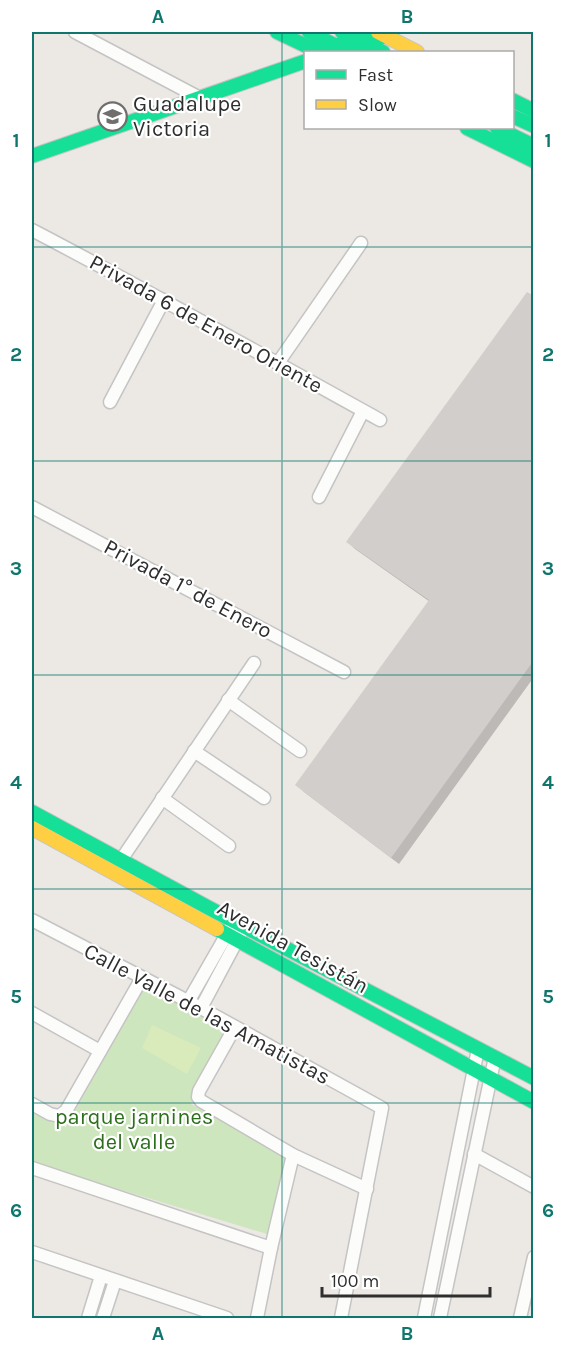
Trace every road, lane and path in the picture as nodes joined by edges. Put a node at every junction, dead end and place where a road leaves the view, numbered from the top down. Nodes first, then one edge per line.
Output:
1 (75, 32) edge
2 (277, 32) edge
3 (309, 32) edge
4 (384, 33) edge
5 (348, 35) edge
6 (368, 38) edge
7 (345, 50) edge
8 (319, 51) edge
9 (382, 51) edge
10 (415, 51) edge
11 (304, 62) edge
12 (198, 97) junction
13 (514, 101) edge
14 (534, 111) edge
15 (514, 116) edge
16 (534, 126) edge
17 (469, 129) edge
18 (499, 129) edge
19 (534, 146) edge
20 (32, 156) edge
21 (534, 161) edge
22 (32, 230) edge
23 (361, 243) dead end
24 (164, 300) junction
25 (278, 363) junction
26 (110, 402) dead end
27 (363, 411) junction
28 (380, 420) dead end
29 (319, 497) dead end
30 (32, 507) edge
31 (254, 663) dead end
32 (344, 672) dead end
33 (228, 700) junction
34 (194, 751) junction
35 (300, 751) dead end
36 (162, 798) junction
37 (264, 798) dead end
38 (32, 812) edge
39 (32, 828) edge
40 (229, 846) dead end
41 (121, 860) junction
42 (32, 920) edge
43 (239, 923) junction
44 (232, 937) junction
45 (142, 978) junction
46 (188, 1002) junction
47 (201, 1008) junction
48 (32, 1013) edge
49 (235, 1027) junction
50 (478, 1049) junction
51 (100, 1051) junction
52 (495, 1057) junction
53 (474, 1070) junction
54 (534, 1078) edge
55 (490, 1079) junction
56 (534, 1102) edge
57 (32, 1104) edge
58 (474, 1154) junction
59 (293, 1155) junction
60 (32, 1168) edge
61 (534, 1187) edge
62 (367, 1189) junction
63 (271, 1248) junction
64 (32, 1252) edge
65 (534, 1257) edge
66 (101, 1276) junction
67 (115, 1281) junction
68 (88, 1318) edge
69 (103, 1318) edge
70 (227, 1318) edge
71 (257, 1318) edge
72 (341, 1318) edge
73 (424, 1318) edge
74 (440, 1318) edge
75 (520, 1318) edge

1 - 12 street
2 - 8 street
3 - 7 street
4 - 6 street
4 - 10 street
5 - 6 street
5 - 7 street
6 - 7 street
6 - 9 street
11 - 12 street
12 - 20 street
13 - 14 street
15 - 16 street
17 - 21 street
18 - 19 street
22 - 24 street, Privada 6 de Enero Oriente
23 - 25 street
24 - 25 street, Privada 6 de Enero Oriente
24 - 26 street
25 - 27 street, Privada 6 de Enero Oriente
27 - 28 street, Privada 6 de Enero Oriente
27 - 29 street
30 - 32 street, Privada 1° de Enero
31 - 33 street
33 - 34 street
33 - 35 street
34 - 36 street
34 - 37 street
36 - 40 street
36 - 41 street
38 - 41 street, Avenida Tesistán
39 - 44 street, Avenida Tesistán
41 - 43 street, Avenida Tesistán
42 - 45 street, Calle Valle de las Amatistas
43 - 44 street
43 - 50 street, Avenida Tesistán
44 - 46 street
44 - 47 street
44 - 53 street, Avenida Tesistán
45 - 46 street, Calle Valle de las Amatistas
45 - 51 street
46 - 47 street, Calle Valle de las Amatistas
47 - 49 street, Calle Valle de las Amatistas
48 - 51 street
49 - 59 street
49 - 62 street, Calle Valle de las Amatistas
50 - 52 street, Avenida Tesistán
50 - 53 street
51 - 57 street
52 - 54 street, Avenida Tesistán
52 - 55 street
53 - 55 street, Avenida Tesistán
53 - 73 street
55 - 56 street, Avenida Tesistán
55 - 58 street
58 - 61 street
58 - 74 street
59 - 62 street
59 - 63 street
60 - 63 street
62 - 72 street
63 - 71 street
64 - 66 street
65 - 75 street
66 - 67 street
66 - 68 street
67 - 69 street
67 - 70 street

